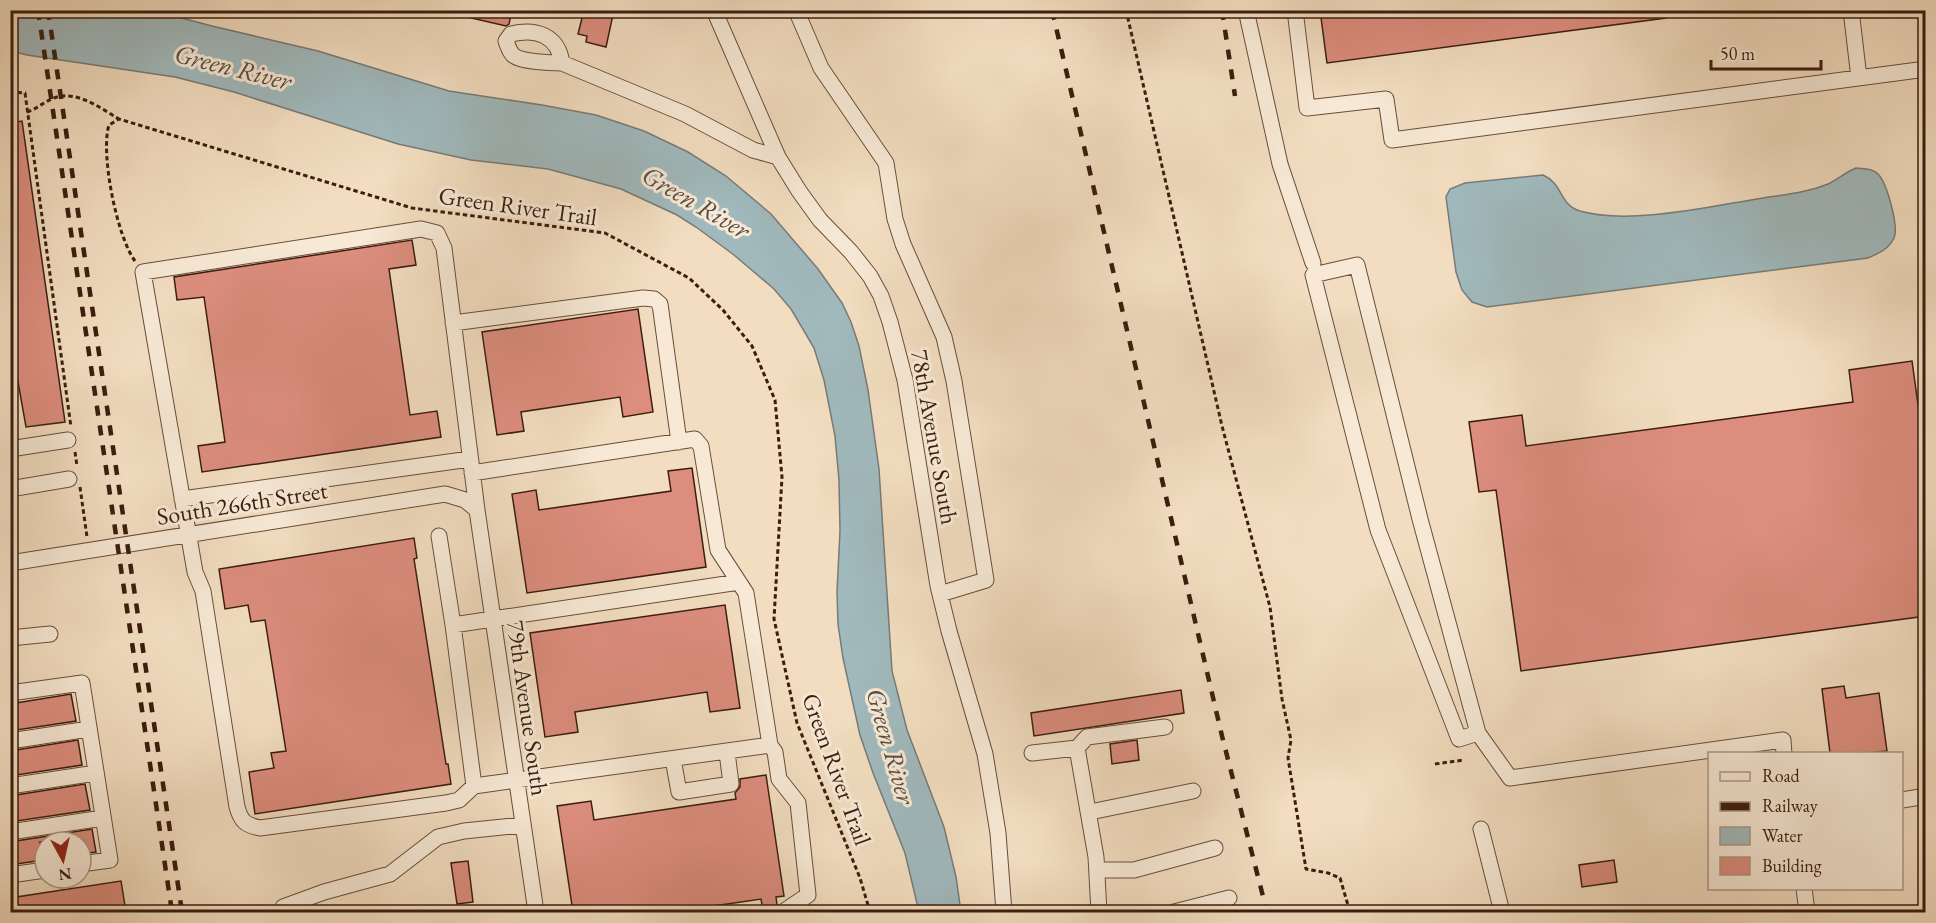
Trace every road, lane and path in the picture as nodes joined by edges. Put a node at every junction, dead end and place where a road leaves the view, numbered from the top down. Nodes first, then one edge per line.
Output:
1 (714, 10) edge
2 (796, 10) edge
3 (1126, 10) edge
4 (1246, 10) edge
5 (1295, 10) edge
6 (1851, 10) edge
7 (562, 63) dead end
8 (1926, 69) edge
9 (1859, 78) junction
10 (10, 92) edge
11 (27, 112) junction
12 (119, 119) junction
13 (778, 157) junction
14 (1313, 263) dead end
15 (143, 272) junction
16 (453, 323) junction
17 (71, 438) junction
18 (679, 442) junction
19 (10, 449) edge
20 (471, 466) junction
21 (75, 475) junction
22 (10, 489) edge
23 (182, 499) junction
24 (477, 510) junction
25 (189, 535) junction
26 (439, 536) dead end
27 (89, 550) junction
28 (10, 563) edge
29 (739, 582) junction
30 (940, 594) junction
31 (492, 619) junction
32 (453, 625) junction
33 (50, 634) dead end
34 (10, 638) edge
35 (10, 693) edge
36 (1165, 727) dead end
37 (89, 729) junction
38 (1478, 733) junction
39 (10, 741) edge
40 (770, 745) junction
41 (1077, 748) junction
42 (727, 752) junction
43 (1785, 752) edge
44 (1032, 753) dead end
45 (673, 759) junction
46 (1464, 760) dead end
47 (1435, 764) dead end
48 (96, 772) junction
49 (516, 781) junction
50 (10, 786) edge
51 (474, 786) junction
52 (1193, 791) dead end
53 (1926, 796) edge
54 (1903, 800) edge
55 (1090, 812) junction
56 (103, 818) junction
57 (523, 825) junction
58 (1481, 829) dead end
59 (10, 832) edge
60 (1215, 848) dead end
61 (93, 862) edge
62 (1097, 870) junction
63 (33, 872) edge
64 (10, 875) edge
65 (1804, 890) edge
66 (1229, 898) dead end
67 (283, 907) dead end
68 (536, 912) edge
69 (783, 912) edge
70 (870, 912) edge
71 (1004, 912) edge
72 (1099, 912) edge
73 (1174, 912) edge
74 (1350, 912) edge
75 (1503, 912) edge
76 (1807, 912) edge

1 - 13 street, 78th Avenue South
2 - 30 street
3 - 74 path
4 - 14 street
5 - 9 street
6 - 9 street
7 - 13 street
8 - 9 street
10 - 11 path
11 - 12 path, Green River Trail
11 - 17 path
12 - 15 path
12 - 70 path, Green River Trail
13 - 30 street, 78th Avenue South
15 - 16 street, 79th Avenue South
15 - 23 street
16 - 18 street
16 - 20 street, 79th Avenue South
17 - 19 street
17 - 21 path
18 - 20 street
18 - 29 street
20 - 23 street
20 - 24 street, 79th Avenue South
21 - 22 street
21 - 27 path
23 - 25 street
24 - 25 street, South 266th Street
24 - 31 street, 79th Avenue South
25 - 27 street, South 266th Street
25 - 51 street
26 - 32 street
27 - 28 street, South 266th Street
29 - 31 street
29 - 40 street
30 - 71 street, 78th Avenue South
31 - 32 street
31 - 49 street, 79th Avenue South
32 - 51 street
33 - 34 street
35 - 37 street
36 - 41 street
37 - 39 street
37 - 48 street
38 - 38 street
38 - 43 street
40 - 42 street
40 - 69 street
41 - 44 street
41 - 55 street
42 - 45 street
42 - 45 street
45 - 49 street
46 - 47 path
48 - 50 street
48 - 56 street
49 - 51 street
49 - 57 street, 79th Avenue South
52 - 55 street
53 - 54 street
55 - 62 street
56 - 59 street
56 - 61 street
57 - 67 street
57 - 68 street, 79th Avenue South
58 - 75 street
60 - 62 street
62 - 72 street
63 - 64 street
65 - 76 street
66 - 73 street

